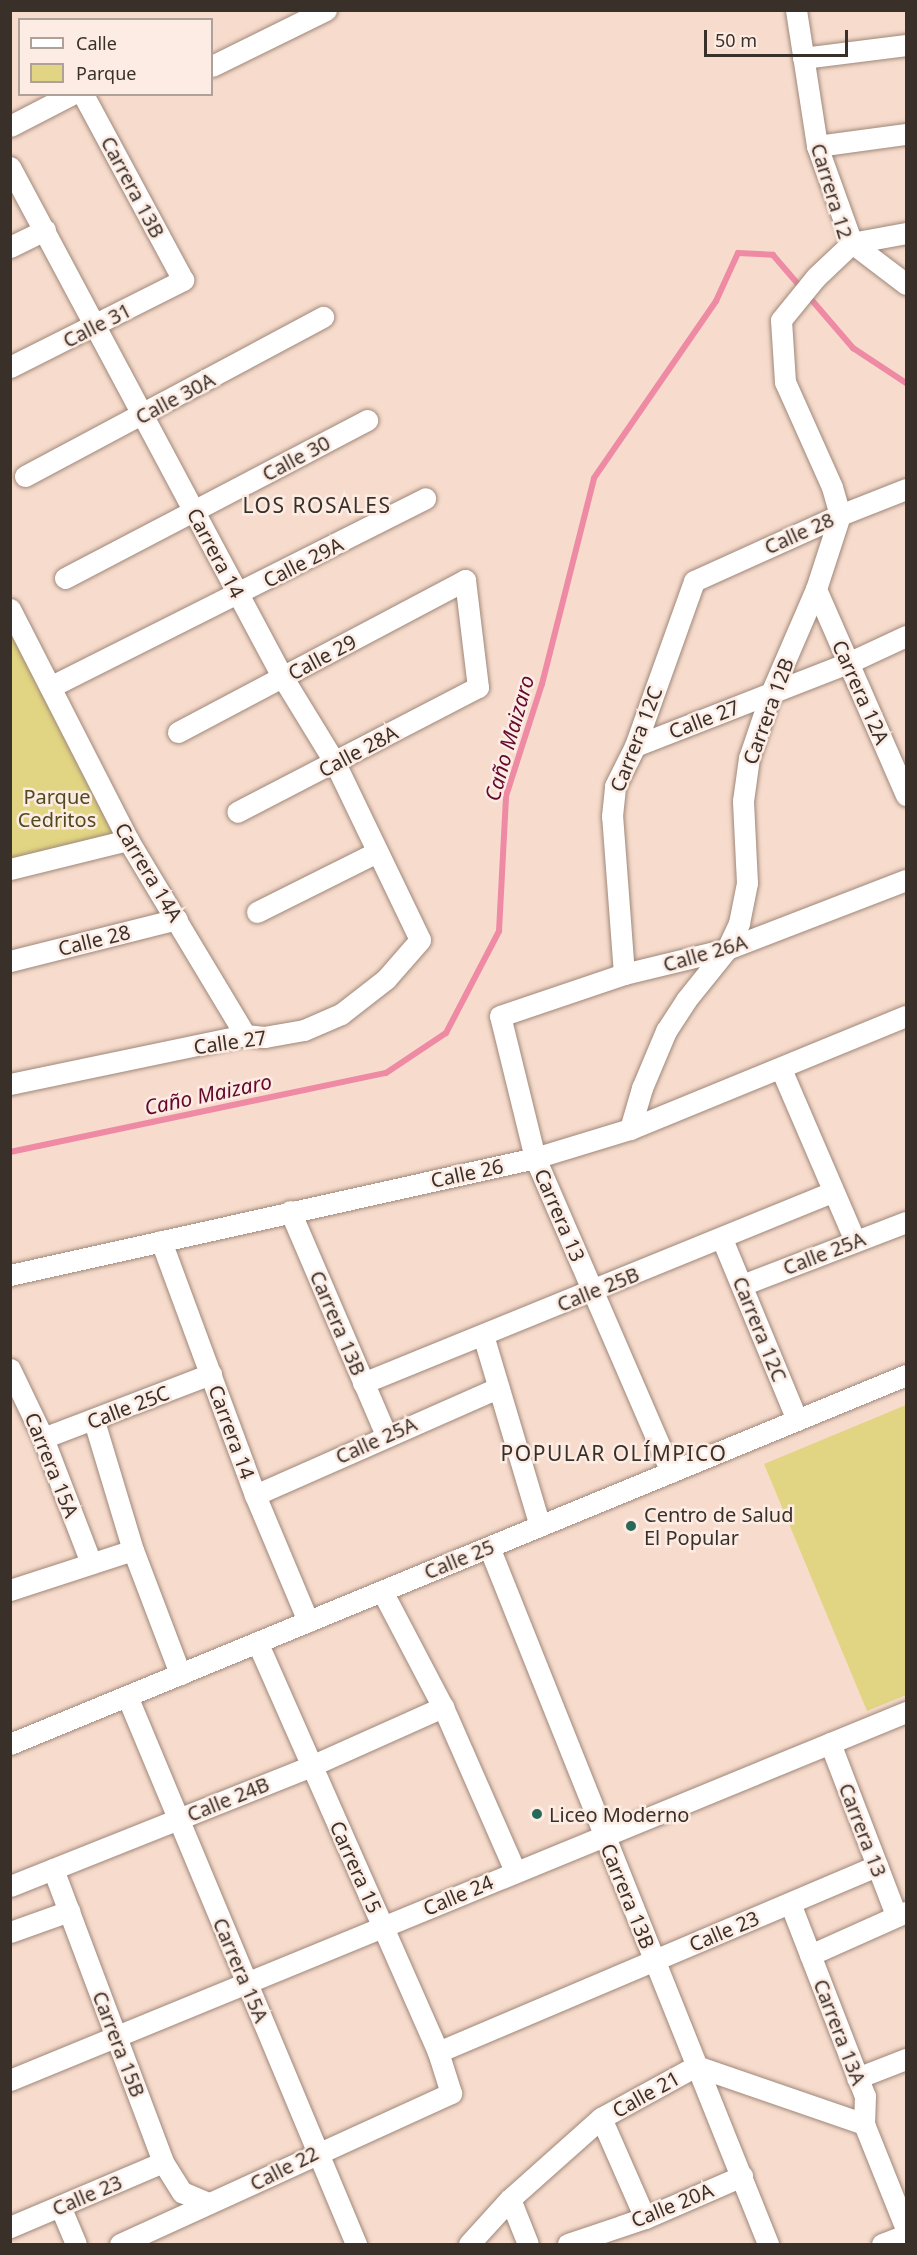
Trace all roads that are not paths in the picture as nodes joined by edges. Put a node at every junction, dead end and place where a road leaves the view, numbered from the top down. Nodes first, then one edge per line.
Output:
1 (326, 10) edge
2 (796, 10) edge
3 (906, 45) edge
4 (803, 58) junction
5 (213, 66) edge
6 (68, 96) edge
7 (84, 96) edge
8 (10, 126) edge
9 (906, 134) edge
10 (817, 146) junction
11 (10, 167) edge
12 (45, 230) junction
13 (906, 233) edge
14 (852, 243) junction
15 (10, 247) edge
16 (183, 280) joint
17 (906, 284) edge
18 (323, 317) dead end
19 (95, 327) junction
20 (10, 367) edge
21 (144, 415) junction
22 (367, 420) dead end
23 (25, 476) dead end
24 (906, 489) edge
25 (426, 498) dead end
26 (193, 511) junction
27 (840, 515) junction
28 (65, 578) dead end
29 (694, 581) joint
30 (816, 589) junction
31 (238, 596) junction
32 (10, 609) edge
33 (906, 636) edge
34 (848, 663) junction
35 (283, 678) junction
36 (50, 687) junction
37 (478, 687) joint
38 (771, 693) junction
39 (178, 732) dead end
40 (635, 746) junction
41 (335, 763) junction
42 (901, 769) edge
43 (906, 795) edge
44 (237, 812) dead end
45 (128, 840) junction
46 (377, 852) junction
47 (10, 869) edge
48 (906, 880) edge
49 (257, 912) dead end
50 (177, 919) junction
51 (420, 940) joint
52 (728, 949) junction
53 (10, 961) edge
54 (624, 974) junction
55 (500, 1016) joint
56 (905, 1021) edge
57 (245, 1035) junction
58 (781, 1069) junction
59 (10, 1084) edge
60 (630, 1129) junction
61 (535, 1158) junction
62 (832, 1192) junction
63 (290, 1211) junction
64 (906, 1222) edge
65 (722, 1239) junction
66 (161, 1240) junction
67 (855, 1241) junction
68 (10, 1275) edge
69 (742, 1285) junction
70 (592, 1292) junction
71 (483, 1335) junction
72 (10, 1369) edge
73 (211, 1374) junction
74 (906, 1375) edge
75 (363, 1383) junction
76 (498, 1388) junction
77 (797, 1420) junction
78 (94, 1421) junction
79 (386, 1436) junction
80 (43, 1438) junction
81 (671, 1472) junction
82 (255, 1494) junction
83 (540, 1526) junction
84 (489, 1547) junction
85 (133, 1550) junction
86 (91, 1563) junction
87 (10, 1590) edge
88 (382, 1591) junction
89 (308, 1621) junction
90 (257, 1642) junction
91 (180, 1674) junction
92 (126, 1696) junction
93 (443, 1707) junction
94 (906, 1712) edge
95 (830, 1743) junction
96 (10, 1744) edge
97 (311, 1766) junction
98 (178, 1819) junction
99 (604, 1836) junction
100 (877, 1866) junction
101 (53, 1869) junction
102 (515, 1871) junction
103 (10, 1886) edge
104 (790, 1903) junction
105 (69, 1911) junction
106 (902, 1913) edge
107 (383, 1927) junction
108 (10, 1932) edge
109 (810, 1955) junction
110 (654, 1960) junction
111 (246, 1983) junction
112 (116, 2037) junction
113 (438, 2052) junction
114 (906, 2060) edge
115 (696, 2066) junction
116 (857, 2078) junction
117 (10, 2080) edge
118 (451, 2093) joint
119 (601, 2118) junction
120 (864, 2124) junction
121 (318, 2151) junction
122 (163, 2162) junction
123 (742, 2176) junction
124 (510, 2199) junction
125 (205, 2202) junction
126 (60, 2206) junction
127 (645, 2218) junction
128 (10, 2227) edge
129 (906, 2229) edge
130 (906, 2235) edge
131 (76, 2244) edge
132 (120, 2244) edge
133 (356, 2244) edge
134 (469, 2244) edge
135 (528, 2244) edge
136 (568, 2244) edge
137 (768, 2244) edge
138 (882, 2244) edge

1 - 5 street
2 - 4 street, Carrera 12
3 - 4 street
4 - 10 street, Carrera 12
6 - 8 street
7 - 16 street, Carrera 13B
9 - 10 street
10 - 14 street, Carrera 12
11 - 12 street, Carrera 14
12 - 15 street
12 - 19 street, Carrera 14
13 - 14 street
14 - 17 street
14 - 27 street, Carrera 12
16 - 19 street, Calle 31
18 - 21 street, Calle 30A
19 - 20 street, Calle 31
19 - 21 street, Carrera 14
21 - 23 street, Calle 30A
21 - 26 street, Carrera 14
22 - 26 street, Calle 30
24 - 27 street, Calle 28
25 - 31 street, Calle 29A
26 - 28 street, Calle 30
26 - 31 street, Carrera 14
27 - 29 street, Calle 28
27 - 30 street, Carrera 12B
29 - 40 street, Carrera 12C
30 - 34 street, Carrera 12A
30 - 38 street, Carrera 12B
31 - 35 street, Carrera 14
31 - 36 street, Calle 29A
32 - 36 street, Carrera 14A
33 - 34 street, Calle 27
34 - 38 street, Calle 27
34 - 42 street, Carrera 12A
35 - 37 street, Calle 29
35 - 39 street, Calle 29
35 - 41 street, Carrera 14
36 - 45 street, Carrera 14A
37 - 41 street, Calle 28A
38 - 40 street, Calle 27
38 - 52 street, Carrera 12B
40 - 54 street, Carrera 12C
41 - 44 street, Calle 28A
41 - 46 street, Carrera 14
42 - 43 street, Carrera 12A
45 - 47 street
45 - 50 street, Carrera 14A
46 - 49 street
46 - 51 street, Carrera 14
48 - 52 street, Calle 26A
50 - 53 street, Calle 28
50 - 57 street, Carrera 14A
51 - 57 street, Calle 27
52 - 54 street, Calle 26A
52 - 60 street
54 - 55 street, Calle 26A
55 - 61 street, Carrera 13
56 - 58 street, Calle 26
57 - 59 street, Calle 27
58 - 60 street, Calle 26
58 - 62 street
60 - 61 street, Calle 26
61 - 63 street, Calle 26
61 - 70 street, Carrera 13
62 - 65 street, Calle 25B
62 - 67 street
63 - 66 street, Calle 26
63 - 75 street, Carrera 13B
64 - 67 street, Calle 25A
65 - 69 street, Carrera 12C
65 - 70 street, Calle 25B
66 - 68 street, Calle 26
66 - 73 street, Carrera 14
67 - 69 street, Calle 25A
69 - 77 street, Carrera 12C
70 - 71 street, Calle 25B
70 - 81 street, Carrera 13
71 - 75 street, Calle 25B
71 - 76 street
72 - 80 street, Carrera 15A
73 - 78 street, Calle 25C
73 - 82 street, Carrera 14
74 - 77 street, Calle 25
75 - 79 street, Carrera 13B
76 - 79 street, Calle 25A
76 - 83 street
77 - 81 street, Calle 25
78 - 80 street, Calle 25C
78 - 85 street
79 - 82 street, Calle 25A
80 - 86 street, Carrera 15A
81 - 83 street, Calle 25
82 - 89 street, Carrera 14
83 - 84 street, Calle 25
84 - 88 street, Calle 25
84 - 99 street, Carrera 13B
85 - 86 street
85 - 91 street
86 - 87 street
88 - 89 street, Calle 25
88 - 93 street
89 - 90 street, Calle 25
90 - 91 street, Calle 25
90 - 97 street, Carrera 15
91 - 92 street, Calle 25
92 - 96 street, Calle 25
92 - 98 street, Carrera 15A
93 - 97 street, Calle 24B
93 - 102 street
94 - 95 street, Calle 24
95 - 99 street, Calle 24
95 - 100 street, Carrera 13
97 - 98 street, Calle 24B
97 - 107 street, Carrera 15
98 - 101 street, Calle 24B
98 - 111 street, Carrera 15A
99 - 102 street, Calle 24
99 - 110 street, Carrera 13B
100 - 104 street, Calle 23
100 - 106 street, Carrera 13
101 - 103 street, Calle 24B
101 - 105 street, Carrera 15B
102 - 107 street, Calle 24
104 - 109 street, Carrera 13A
104 - 110 street, Calle 23
105 - 108 street
105 - 112 street, Carrera 15B
106 - 109 street
107 - 111 street, Calle 24
107 - 113 street, Carrera 15
109 - 116 street, Carrera 13A
110 - 113 street, Calle 23
110 - 115 street, Carrera 13B
111 - 112 street, Calle 24
111 - 121 street, Carrera 15A
112 - 117 street, Calle 24
112 - 122 street, Carrera 15B
113 - 118 street, Carrera 15
114 - 116 street
115 - 119 street, Calle 21
115 - 120 street, Calle 21
115 - 123 street, Carrera 13B
116 - 120 street, Carrera 13A
118 - 121 street, Calle 22
119 - 124 street, Calle 21
119 - 127 street
120 - 129 street, Carrera 13A
121 - 125 street, Calle 22
121 - 133 street, Carrera 15A
122 - 125 street, Carrera 15B
122 - 126 street, Calle 23
123 - 127 street, Calle 20A
123 - 137 street, Carrera 13B
124 - 134 street, Calle 21
124 - 135 street
125 - 132 street, Calle 22
126 - 128 street, Calle 23
126 - 131 street
127 - 136 street, Calle 20A
130 - 138 street

